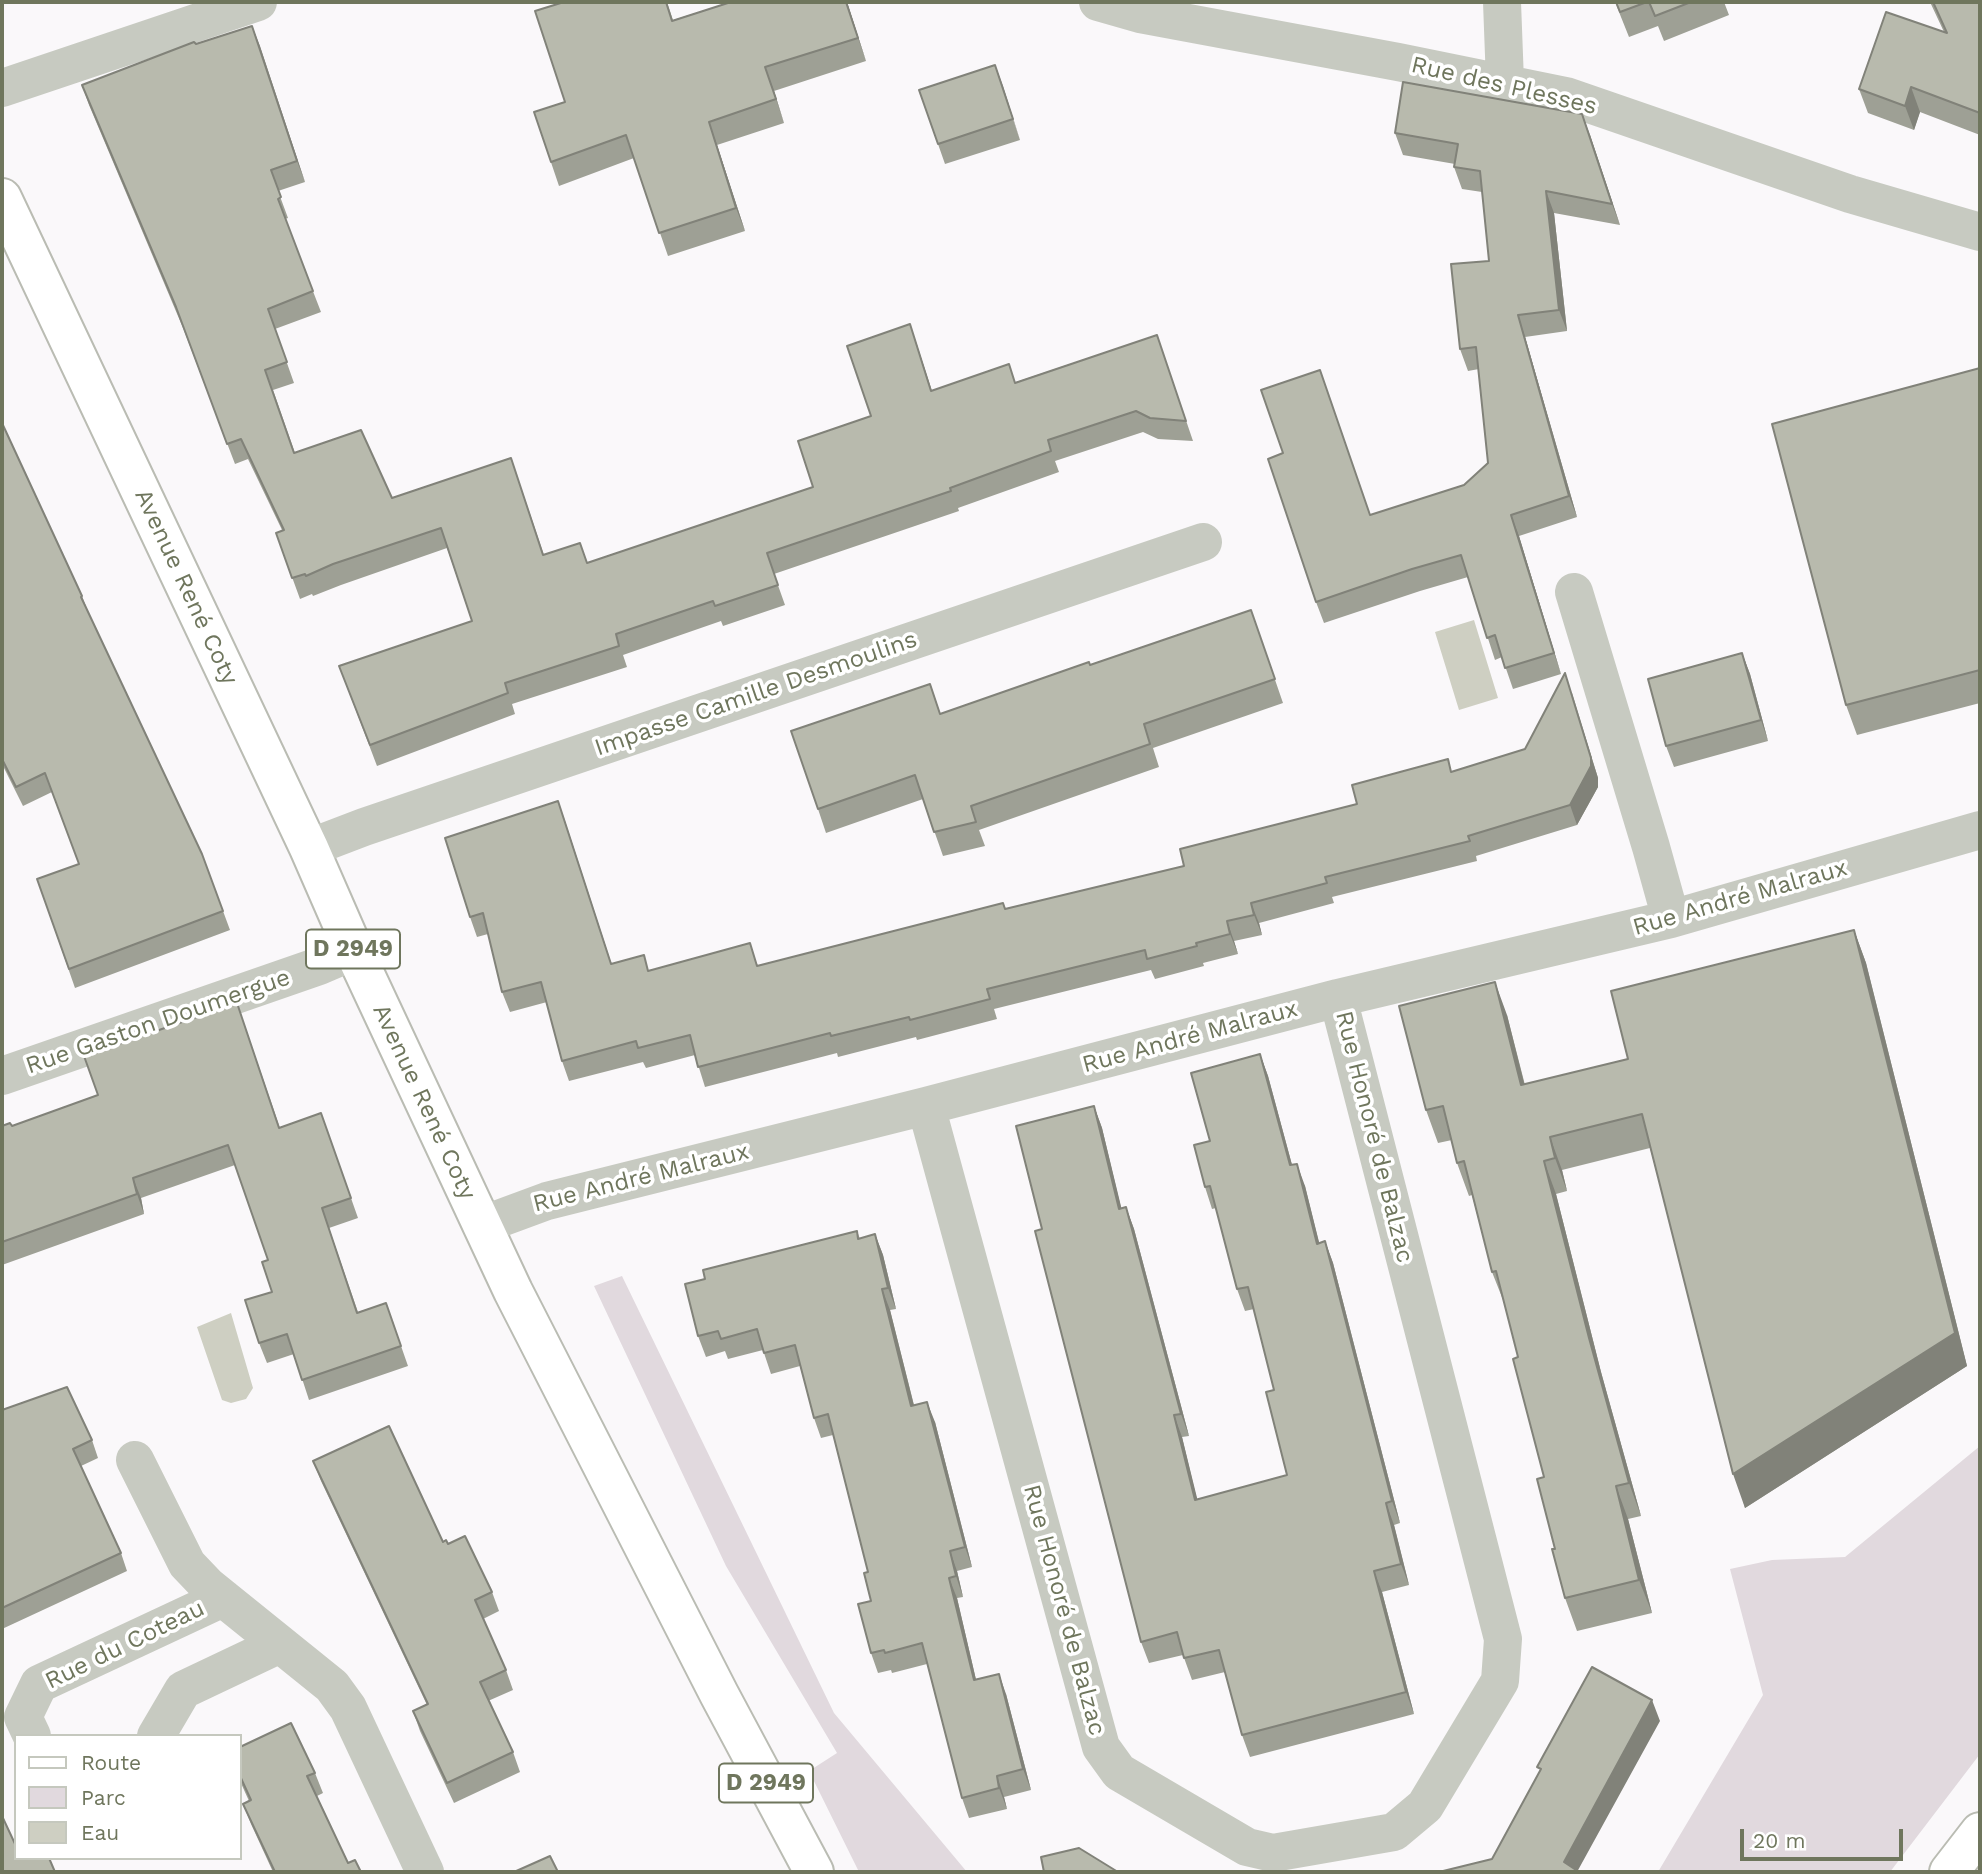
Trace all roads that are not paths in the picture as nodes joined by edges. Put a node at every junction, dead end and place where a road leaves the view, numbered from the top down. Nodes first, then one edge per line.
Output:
1 (258, 2) edge
2 (1101, 2) edge
3 (1502, 2) edge
4 (1504, 82) junction
5 (2, 88) edge
6 (2, 198) edge
7 (1980, 232) edge
8 (1203, 542) dead end
9 (1574, 592) dead end
10 (1980, 830) edge
11 (310, 848) junction
12 (1671, 919) junction
13 (354, 951) junction
14 (1338, 998) junction
15 (2, 1076) edge
16 (926, 1106) junction
17 (482, 1225) junction
18 (135, 1460) dead end
19 (223, 1598) junction
20 (280, 1644) junction
21 (31, 1734) edge
22 (157, 1734) edge
23 (1980, 1832) edge
24 (425, 1872) edge
25 (814, 1872) edge
26 (1949, 1872) edge

1 - 5 street
2 - 4 street, Rue des Plesses
3 - 4 street
4 - 7 street, Rue des Plesses
6 - 11 main road, Avenue René Coty / D 2949
8 - 11 street, Impasse Camille Desmoulins
9 - 12 street
10 - 12 street, Rue André Malraux
11 - 13 main road, Avenue René Coty / D 2949
12 - 14 street, Rue André Malraux
13 - 15 street, Rue Gaston Doumergue
13 - 17 main road, Avenue René Coty / D 2949
14 - 16 street, Rue André Malraux
14 - 16 street, Rue Honoré de Balzac
16 - 17 street, Rue André Malraux
17 - 25 main road, Avenue René Coty / D 2949
18 - 19 street, Rue du Coteau
19 - 20 street, Rue du Coteau
19 - 21 street, Rue du Coteau
20 - 22 street
20 - 24 street, Rue du Coteau
23 - 26 main road

